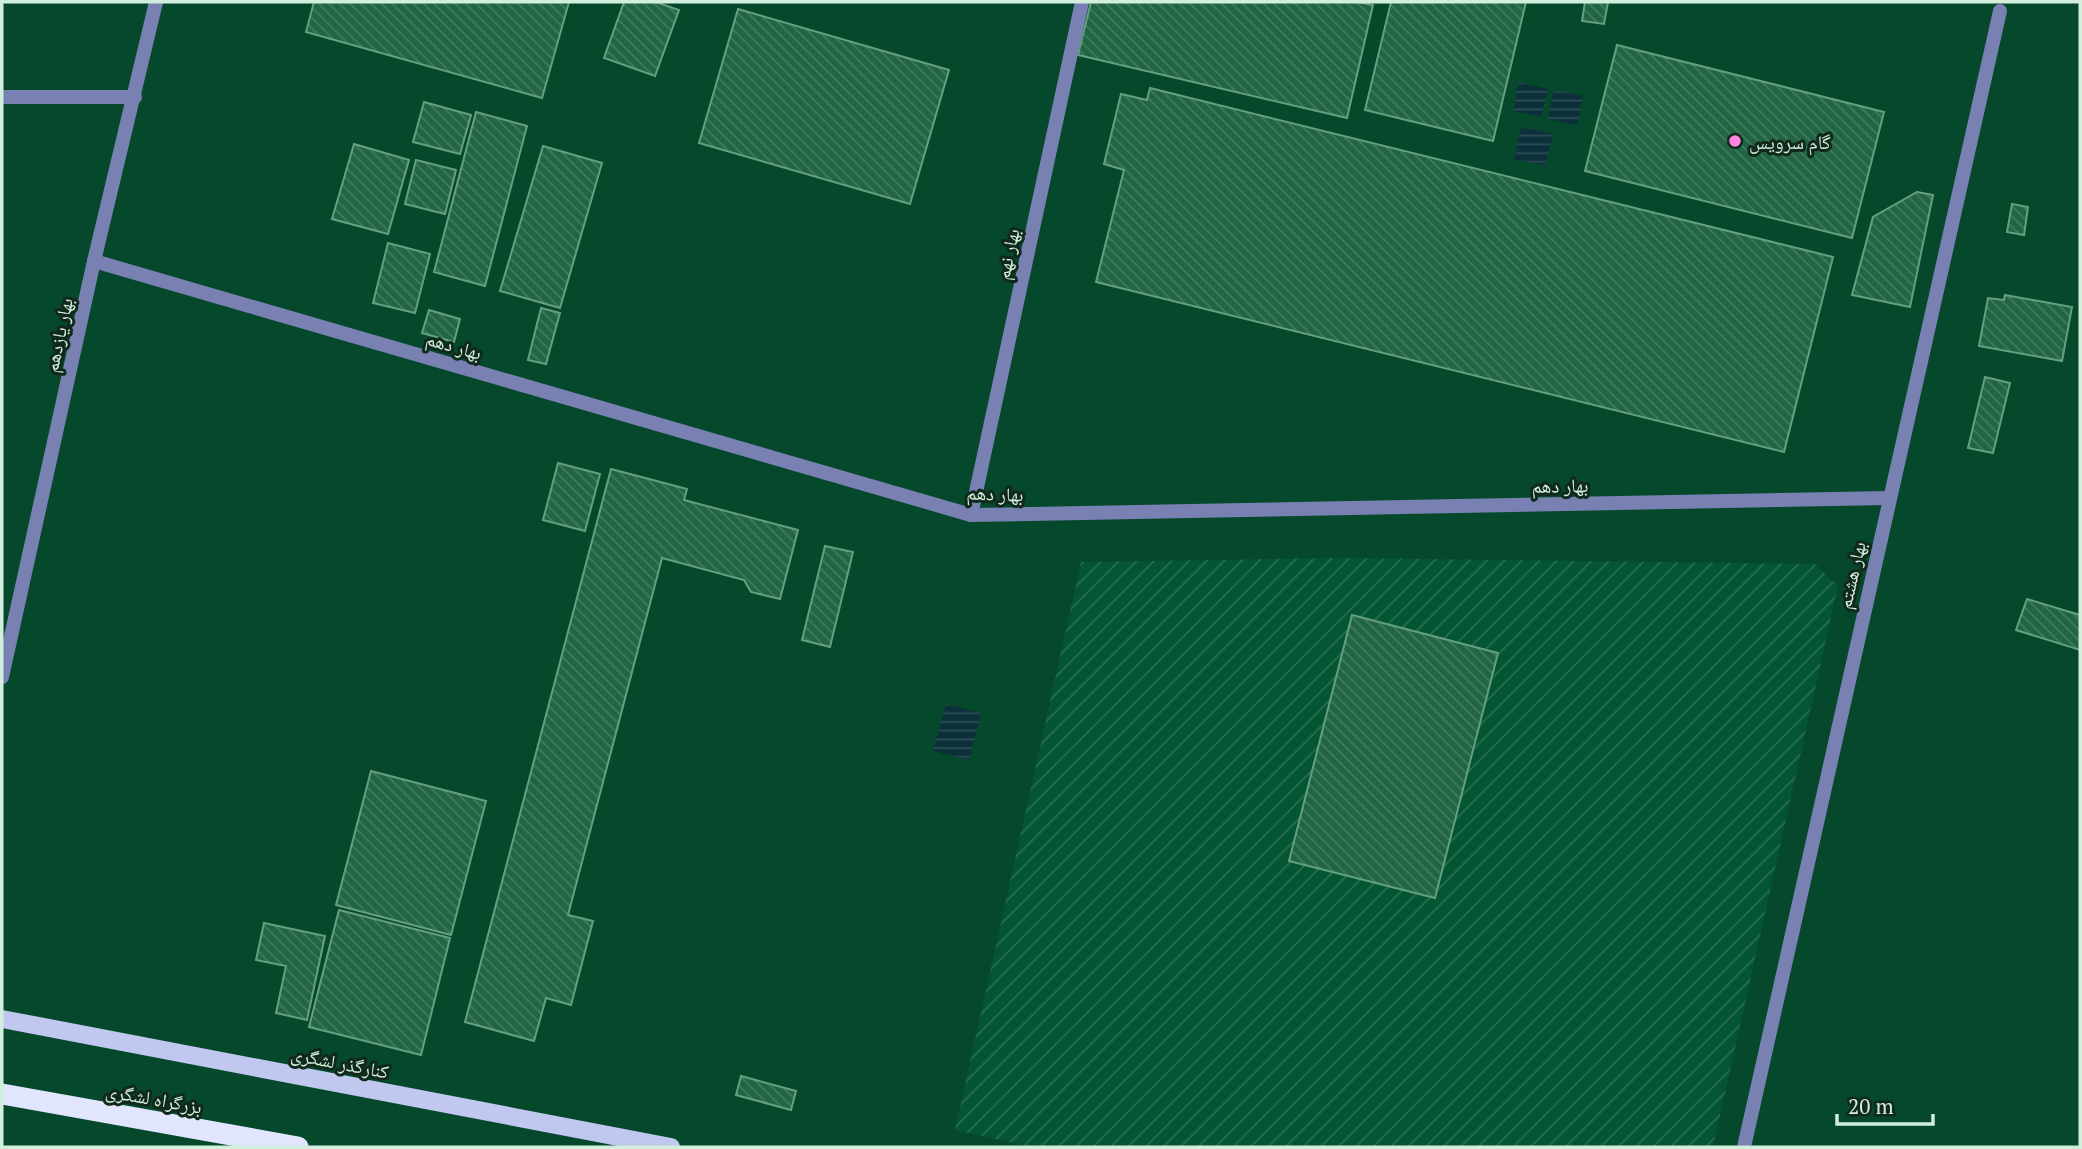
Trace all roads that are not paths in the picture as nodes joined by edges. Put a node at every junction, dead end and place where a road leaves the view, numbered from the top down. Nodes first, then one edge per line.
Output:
1 (156, 2) edge
2 (1082, 2) edge
3 (2000, 11) dead end
4 (2, 97) edge
5 (135, 97) junction
6 (94, 261) junction
7 (1888, 498) junction
8 (971, 515) junction
9 (2, 677) edge
10 (2, 1019) edge
11 (2, 1094) edge
12 (298, 1147) edge
13 (671, 1147) edge
14 (1744, 1147) edge

1 - 5 street, بهار یازدهم
2 - 8 street, بهار نهم
3 - 7 street, بهار هشتم
4 - 5 street
5 - 6 street, بهار یازدهم
6 - 8 street, بهار دهم
6 - 9 street, بهار یازدهم
7 - 8 street, بهار دهم
7 - 14 street, بهار هشتم
10 - 13 main road, کنارگذر لشگری
11 - 12 highway, بزرگراه لشگری

